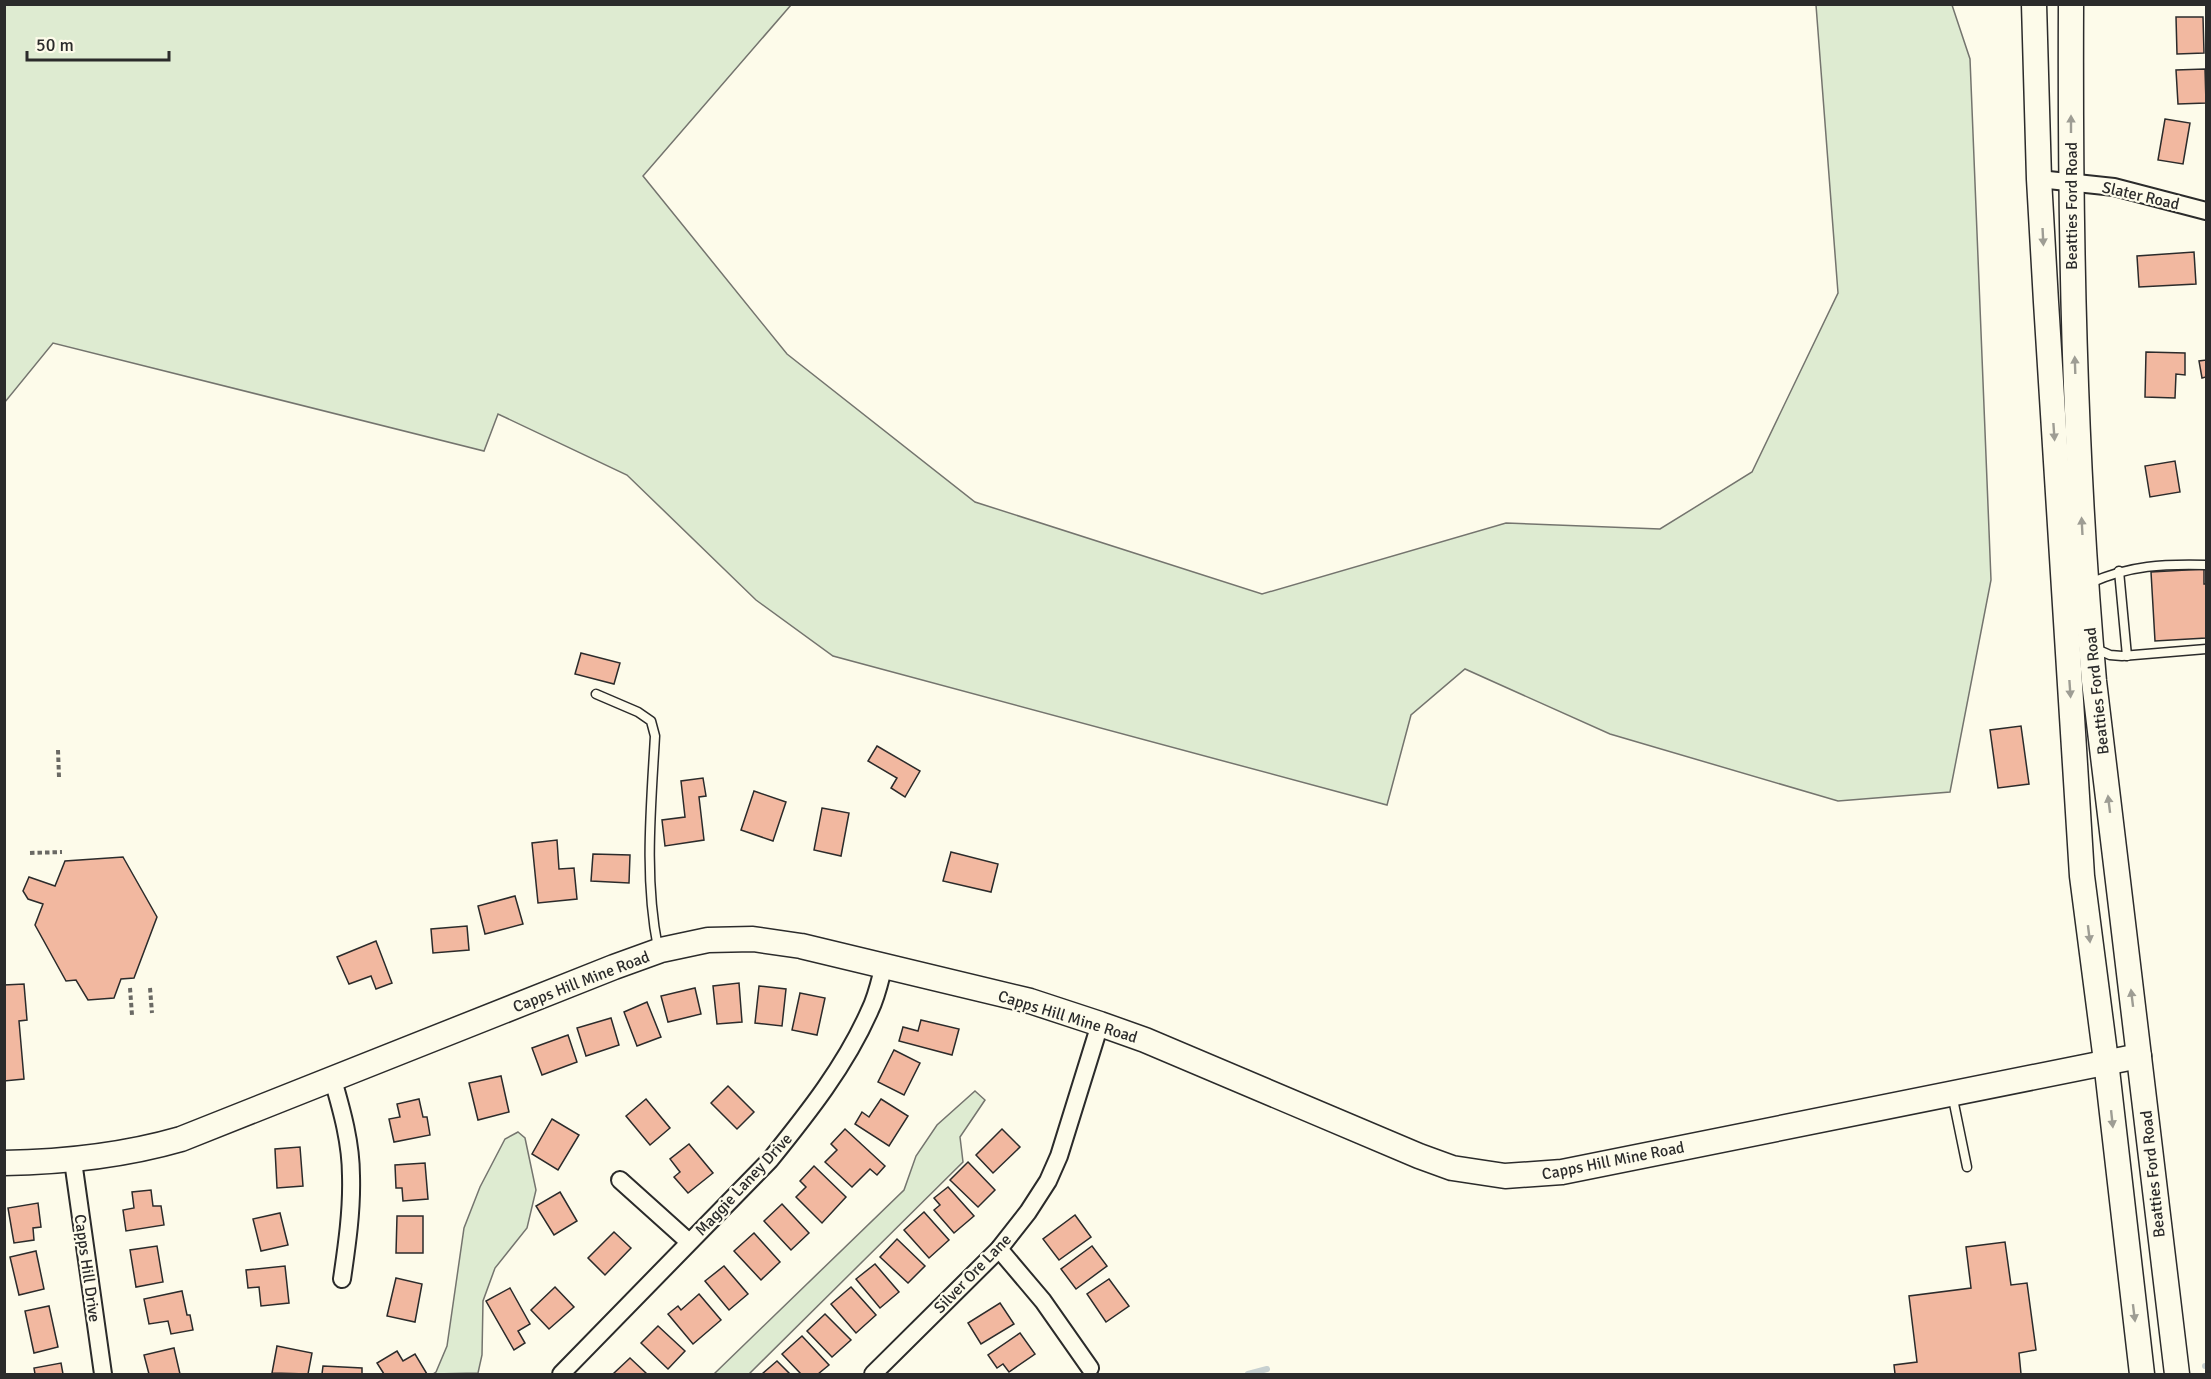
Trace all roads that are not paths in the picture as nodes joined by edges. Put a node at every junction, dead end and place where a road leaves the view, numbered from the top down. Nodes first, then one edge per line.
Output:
1 (2034, 4) edge
2 (2071, 4) edge
3 (2039, 179) junction
4 (2071, 182) junction
5 (2206, 211) edge
6 (2206, 565) edge
7 (2119, 571) junction
8 (2076, 617) junction
9 (2206, 649) edge
10 (2127, 656) junction
11 (596, 694) dead end
12 (658, 951) junction
13 (884, 965) junction
14 (1100, 1024) junction
15 (2139, 1056) junction
16 (2106, 1061) junction
17 (333, 1080) junction
18 (1952, 1092) junction
19 (73, 1161) junction
20 (4, 1163) edge
21 (1967, 1167) dead end
22 (620, 1180) dead end
23 (689, 1242) junction
24 (999, 1249) junction
25 (342, 1279) dead end
26 (1090, 1368) dead end
27 (103, 1374) edge
28 (561, 1374) edge
29 (873, 1374) edge
30 (2138, 1374) edge
31 (2177, 1374) edge

1 - 3 main road, Beatties Ford Road
4 -> 2 main road, Beatties Ford Road
3 - 4 street, Slater Road
3 -> 8 main road, Beatties Ford Road
4 - 5 street, Slater Road
8 -> 4 main road, Beatties Ford Road
6 - 7 lane
7 - 8 lane
7 - 10 lane
8 - 10 lane
15 -> 8 main road, Beatties Ford Road
8 -> 16 main road, Beatties Ford Road
9 - 10 lane
11 - 12 lane
12 - 13 main road, Capps Hill Mine Road
12 - 17 main road, Capps Hill Mine Road
13 - 14 main road, Capps Hill Mine Road
13 - 23 street, Maggie Laney Drive
14 - 18 main road, Capps Hill Mine Road
14 - 24 street, Silver Ore Lane
15 - 16 main road, Capps Hill Mine Road
15 - 31 main road, Beatties Ford Road
16 - 18 main road, Capps Hill Mine Road
16 -> 30 main road, Beatties Ford Road
17 - 19 main road, Capps Hill Mine Road
17 - 25 street
18 - 21 lane
19 - 20 main road, Capps Hill Mine Road
19 - 27 street, Capps Hill Drive
22 - 23 street
23 - 28 street, Maggie Laney Drive
24 - 26 street
24 - 29 street, Silver Ore Lane

